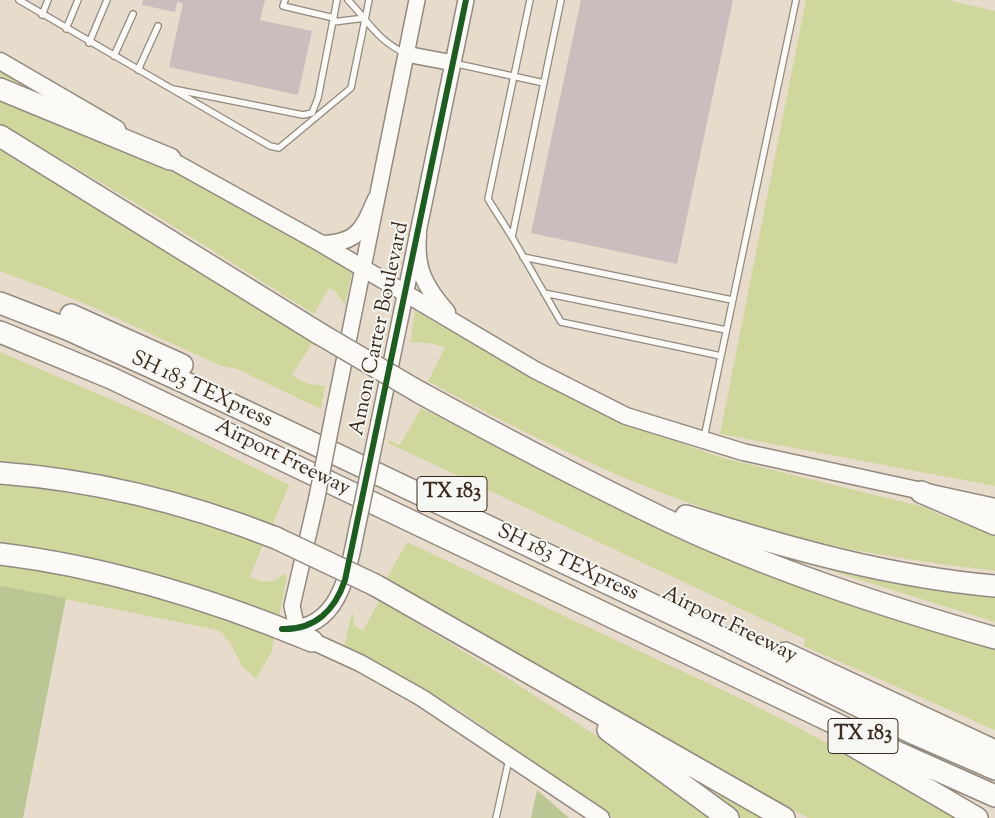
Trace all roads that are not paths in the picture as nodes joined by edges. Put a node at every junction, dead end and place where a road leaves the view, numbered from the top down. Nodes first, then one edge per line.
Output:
1 (19, 0) edge
2 (48, 0) edge
3 (78, 0) edge
4 (108, 0) edge
5 (285, 0) edge
6 (337, 0) edge
7 (348, 0) edge
8 (369, 0) edge
9 (417, 0) edge
10 (466, 0) edge
11 (530, 0) edge
12 (561, 0) edge
13 (796, 0) edge
14 (132, 14) dead end
15 (42, 15) junction
16 (365, 18) junction
17 (334, 20) junction
18 (158, 26) dead end
19 (66, 29) junction
20 (89, 43) junction
21 (406, 54) junction
22 (114, 56) junction
23 (0, 61) edge
24 (453, 63) junction
25 (138, 70) junction
26 (513, 76) junction
27 (544, 83) junction
28 (168, 88) junction
29 (0, 89) edge
30 (0, 136) edge
31 (170, 159) junction
32 (376, 199) junction
33 (418, 235) junction
34 (512, 237) junction
35 (322, 244) junction
36 (523, 257) junction
37 (363, 268) junction
38 (0, 287) edge
39 (405, 293) junction
40 (544, 293) junction
41 (732, 300) junction
42 (0, 303) edge
43 (0, 317) edge
44 (458, 324) junction
45 (726, 330) junction
46 (0, 332) edge
47 (720, 356) junction
48 (704, 440) junction
49 (542, 458) junction
50 (0, 473) edge
51 (921, 492) junction
52 (995, 506) edge
53 (995, 524) edge
54 (0, 546) edge
55 (0, 554) edge
56 (36, 558) junction
57 (995, 586) edge
58 (298, 632) junction
59 (995, 638) edge
60 (732, 674) junction
61 (553, 687) junction
62 (995, 751) edge
63 (510, 756) junction
64 (995, 769) edge
65 (995, 782) edge
66 (995, 796) edge
67 (496, 818) edge
68 (600, 818) edge
69 (728, 818) edge
70 (784, 818) edge
71 (978, 818) edge

1 - 15 lane
2 - 15 lane
3 - 19 lane
4 - 20 lane
5 - 17 lane
6 - 17 lane
7 - 16 lane
8 - 16 lane
9 - 21 street, Amon Carter Boulevard
10 - 24 street, Amon Carter Boulevard
11 - 26 lane
12 - 27 lane
13 - 41 lane
14 - 22 lane
15 - 19 lane
16 - 17 lane
16 - 21 lane
16 - 28 lane
17 - 28 lane
18 - 25 lane
19 - 20 lane
20 - 22 lane
21 - 24 street
21 - 32 street, Amon Carter Boulevard
22 - 25 lane
23 - 31 main road
24 - 26 lane
24 - 33 street, Amon Carter Boulevard
25 - 28 lane
26 - 27 lane
26 - 34 lane
27 - 34 lane
29 - 31 highway
30 - 49 highway, bridge
31 - 35 main road
32 - 35 main road
32 - 37 street, Amon Carter Boulevard
33 - 39 street, Amon Carter Boulevard
33 - 44 main road
34 - 36 lane
35 - 37 main road
36 - 40 lane
36 - 41 lane
37 - 39 main road
37 - 58 street, Amon Carter Boulevard, bridge
38 - 62 highway, Airport Freeway / TX 183
39 - 44 main road
39 - 58 street, Amon Carter Boulevard, bridge
40 - 45 lane
40 - 47 lane
41 - 45 lane
42 - 64 highway, SH 183 TEXpress
43 - 65 highway, SH 183 TEXpress
44 - 48 main road
45 - 47 lane
46 - 60 highway, Airport Freeway / TX 183
47 - 48 lane
48 - 51 main road
49 - 57 highway
49 - 59 highway
50 - 61 highway, bridge
51 - 52 main road
51 - 53 highway
54 - 56 highway
55 - 56 highway
56 - 58 highway
58 - 63 main road
60 - 66 highway, Airport Freeway / TX 183
60 - 71 highway
61 - 69 highway
61 - 70 highway
63 - 67 lane
63 - 68 main road

